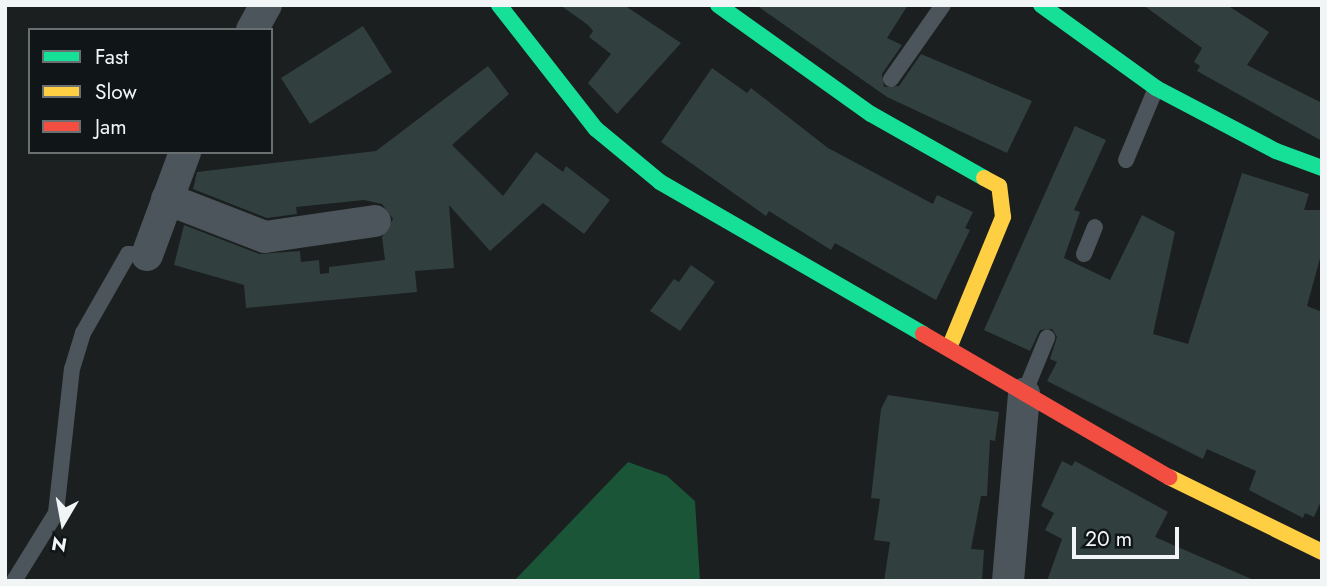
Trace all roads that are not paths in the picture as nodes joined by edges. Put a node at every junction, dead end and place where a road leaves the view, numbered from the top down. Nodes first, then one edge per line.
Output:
1 (266, 5) edge
2 (499, 5) edge
3 (718, 5) edge
4 (943, 5) edge
5 (1041, 5) edge
6 (253, 28) edge
7 (891, 79) dead end
8 (1156, 88) junction
9 (184, 154) edge
10 (1126, 160) dead end
11 (1322, 168) edge
12 (167, 199) junction
13 (374, 221) dead end
14 (1095, 226) dead end
15 (1084, 254) dead end
16 (147, 255) joint
17 (1047, 338) dead end
18 (949, 348) junction
19 (1024, 394) junction
20 (1322, 552) edge
21 (14, 581) edge
22 (1008, 581) edge

1 - 6 street
2 - 18 street
3 - 18 street
4 - 7 lane
5 - 8 street
8 - 10 lane
8 - 11 street
9 - 12 street
12 - 13 street
12 - 16 street
14 - 15 lane
16 - 21 lane
17 - 19 lane
18 - 19 street
19 - 20 street
19 - 22 street

